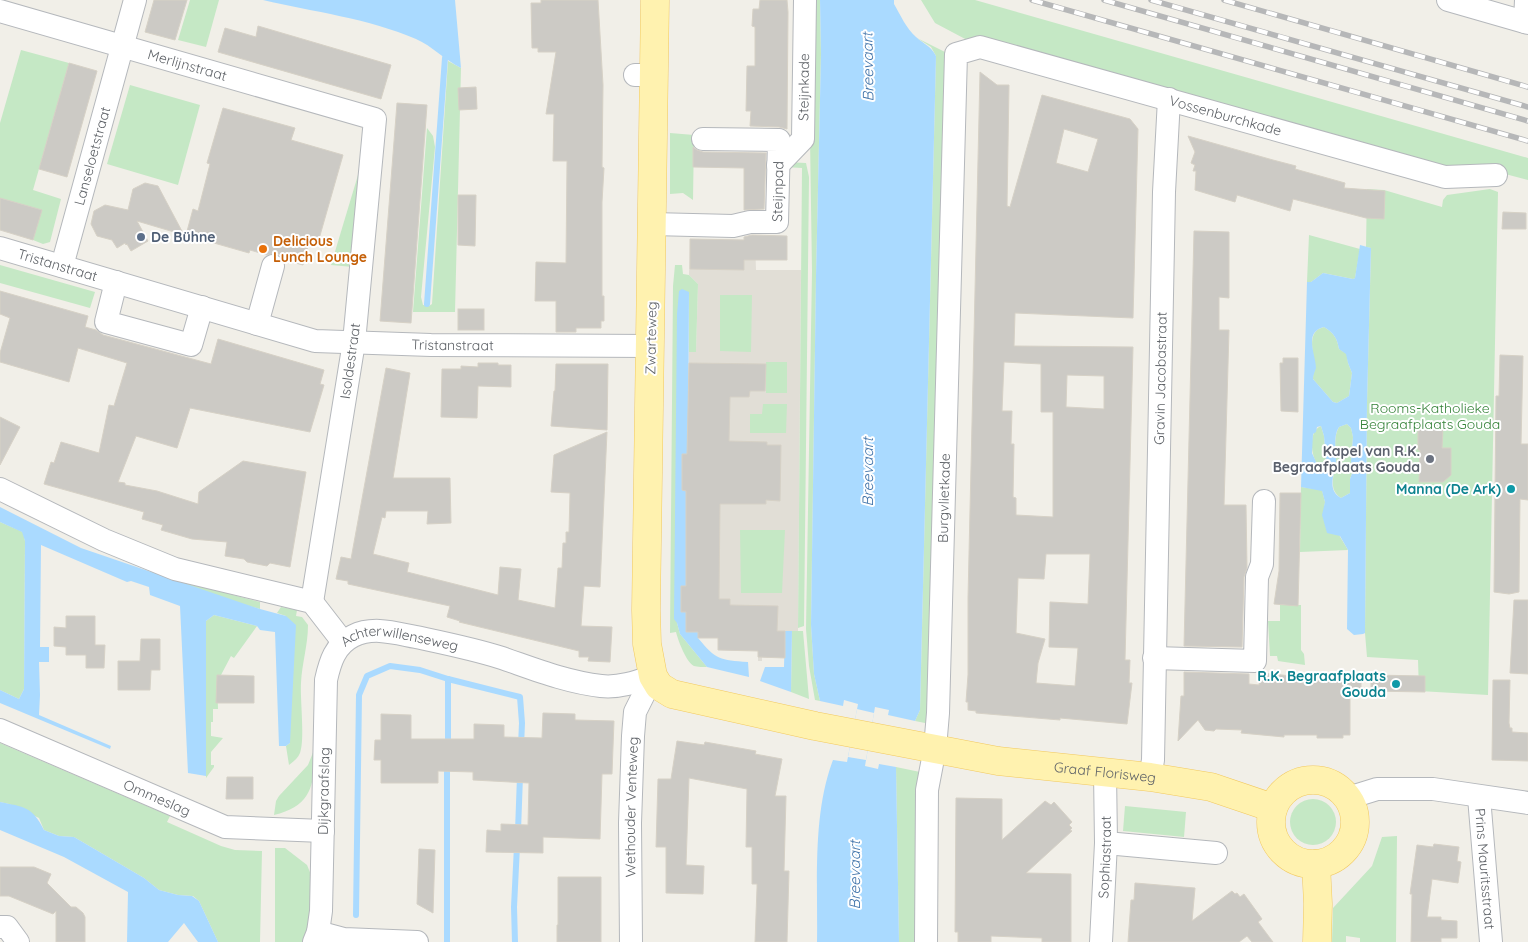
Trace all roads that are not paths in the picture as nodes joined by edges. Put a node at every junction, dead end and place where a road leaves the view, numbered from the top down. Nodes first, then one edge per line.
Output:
1 (135, 0) edge
2 (655, 0) edge
3 (805, 0) edge
4 (1448, 0) edge
5 (0, 11) edge
6 (1526, 15) edge
7 (124, 46) junction
8 (956, 54) joint
9 (1169, 99) junction
10 (375, 119) joint
11 (703, 139) dead end
12 (778, 165) junction
13 (1496, 175) dead end
14 (652, 224) junction
15 (0, 248) edge
16 (62, 266) junction
17 (273, 266) dead end
18 (116, 282) junction
19 (202, 307) junction
20 (257, 324) junction
21 (354, 342) junction
22 (641, 346) junction
23 (0, 490) edge
24 (1264, 501) dead end
25 (312, 602) junction
26 (343, 642) junction
27 (1154, 658) junction
28 (653, 676) junction
29 (0, 730) edge
30 (934, 748) junction
31 (1105, 772) junction
32 (1150, 777) junction
33 (1479, 797) junction
34 (1348, 798) junction
35 (1528, 803) edge
36 (1273, 808) junction
37 (323, 831) junction
38 (1106, 843) junction
39 (1216, 853) dead end
40 (1316, 864) junction
41 (0, 926) edge
42 (316, 937) edge
43 (18, 942) edge
44 (418, 942) edge
45 (631, 942) edge
46 (926, 942) edge
47 (1101, 942) edge
48 (1317, 942) edge
49 (1491, 942) edge

1 - 7 street, Lanseloetstraat
2 - 14 main road, Zwarteweg
3 - 12 street, Steijnkade
4 - 6 street
5 - 7 street, Merlijnstraat
7 - 10 street, Merlijnstraat
7 - 16 street, Lanseloetstraat
8 - 9 street, Vossenburchkade
8 - 30 street, Burgvlietkade
9 - 13 street, Vossenburchkade
9 - 27 street, Gravin Jacobastraat
10 - 21 street, Isoldestraat
11 - 12 street, Steijnpad
12 - 14 street, Steijnpad
14 - 22 main road, Zwarteweg
15 - 16 street, Tristanstraat
16 - 18 street, Tristanstraat
17 - 20 street
18 - 19 street, Tristanstraat
18 - 19 street, Tristanstraat
19 - 20 street, Tristanstraat
20 - 21 street, Tristanstraat
21 - 22 street, Tristanstraat
21 - 25 street, Isoldestraat
22 - 28 main road, Zwarteweg
23 - 25 street
24 - 27 street
25 - 26 street, Achterwillenseweg
26 - 28 street, Achterwillenseweg
26 - 37 street, Dijkgraafslag
27 - 32 street, Gravin Jacobastraat
28 - 30 main road, Graaf Florisweg
28 - 45 street, Wethouder Venteweg
29 - 37 street, Ommeslag
30 - 31 main road, Graaf Florisweg
30 - 46 street, Burgvlietkade
31 - 32 main road, Graaf Florisweg
31 - 38 street, Sophiastraat
32 - 36 main road, Graaf Florisweg
33 - 34 street
33 - 35 street
33 - 49 street, Prins Mauritsstraat
34 - 36 main road
34 - 40 main road
36 - 40 main road
37 - 42 street, Dijkgraafslag
38 - 39 street
38 - 47 street, Sophiastraat
40 - 48 main road
41 - 43 street
42 - 44 street

